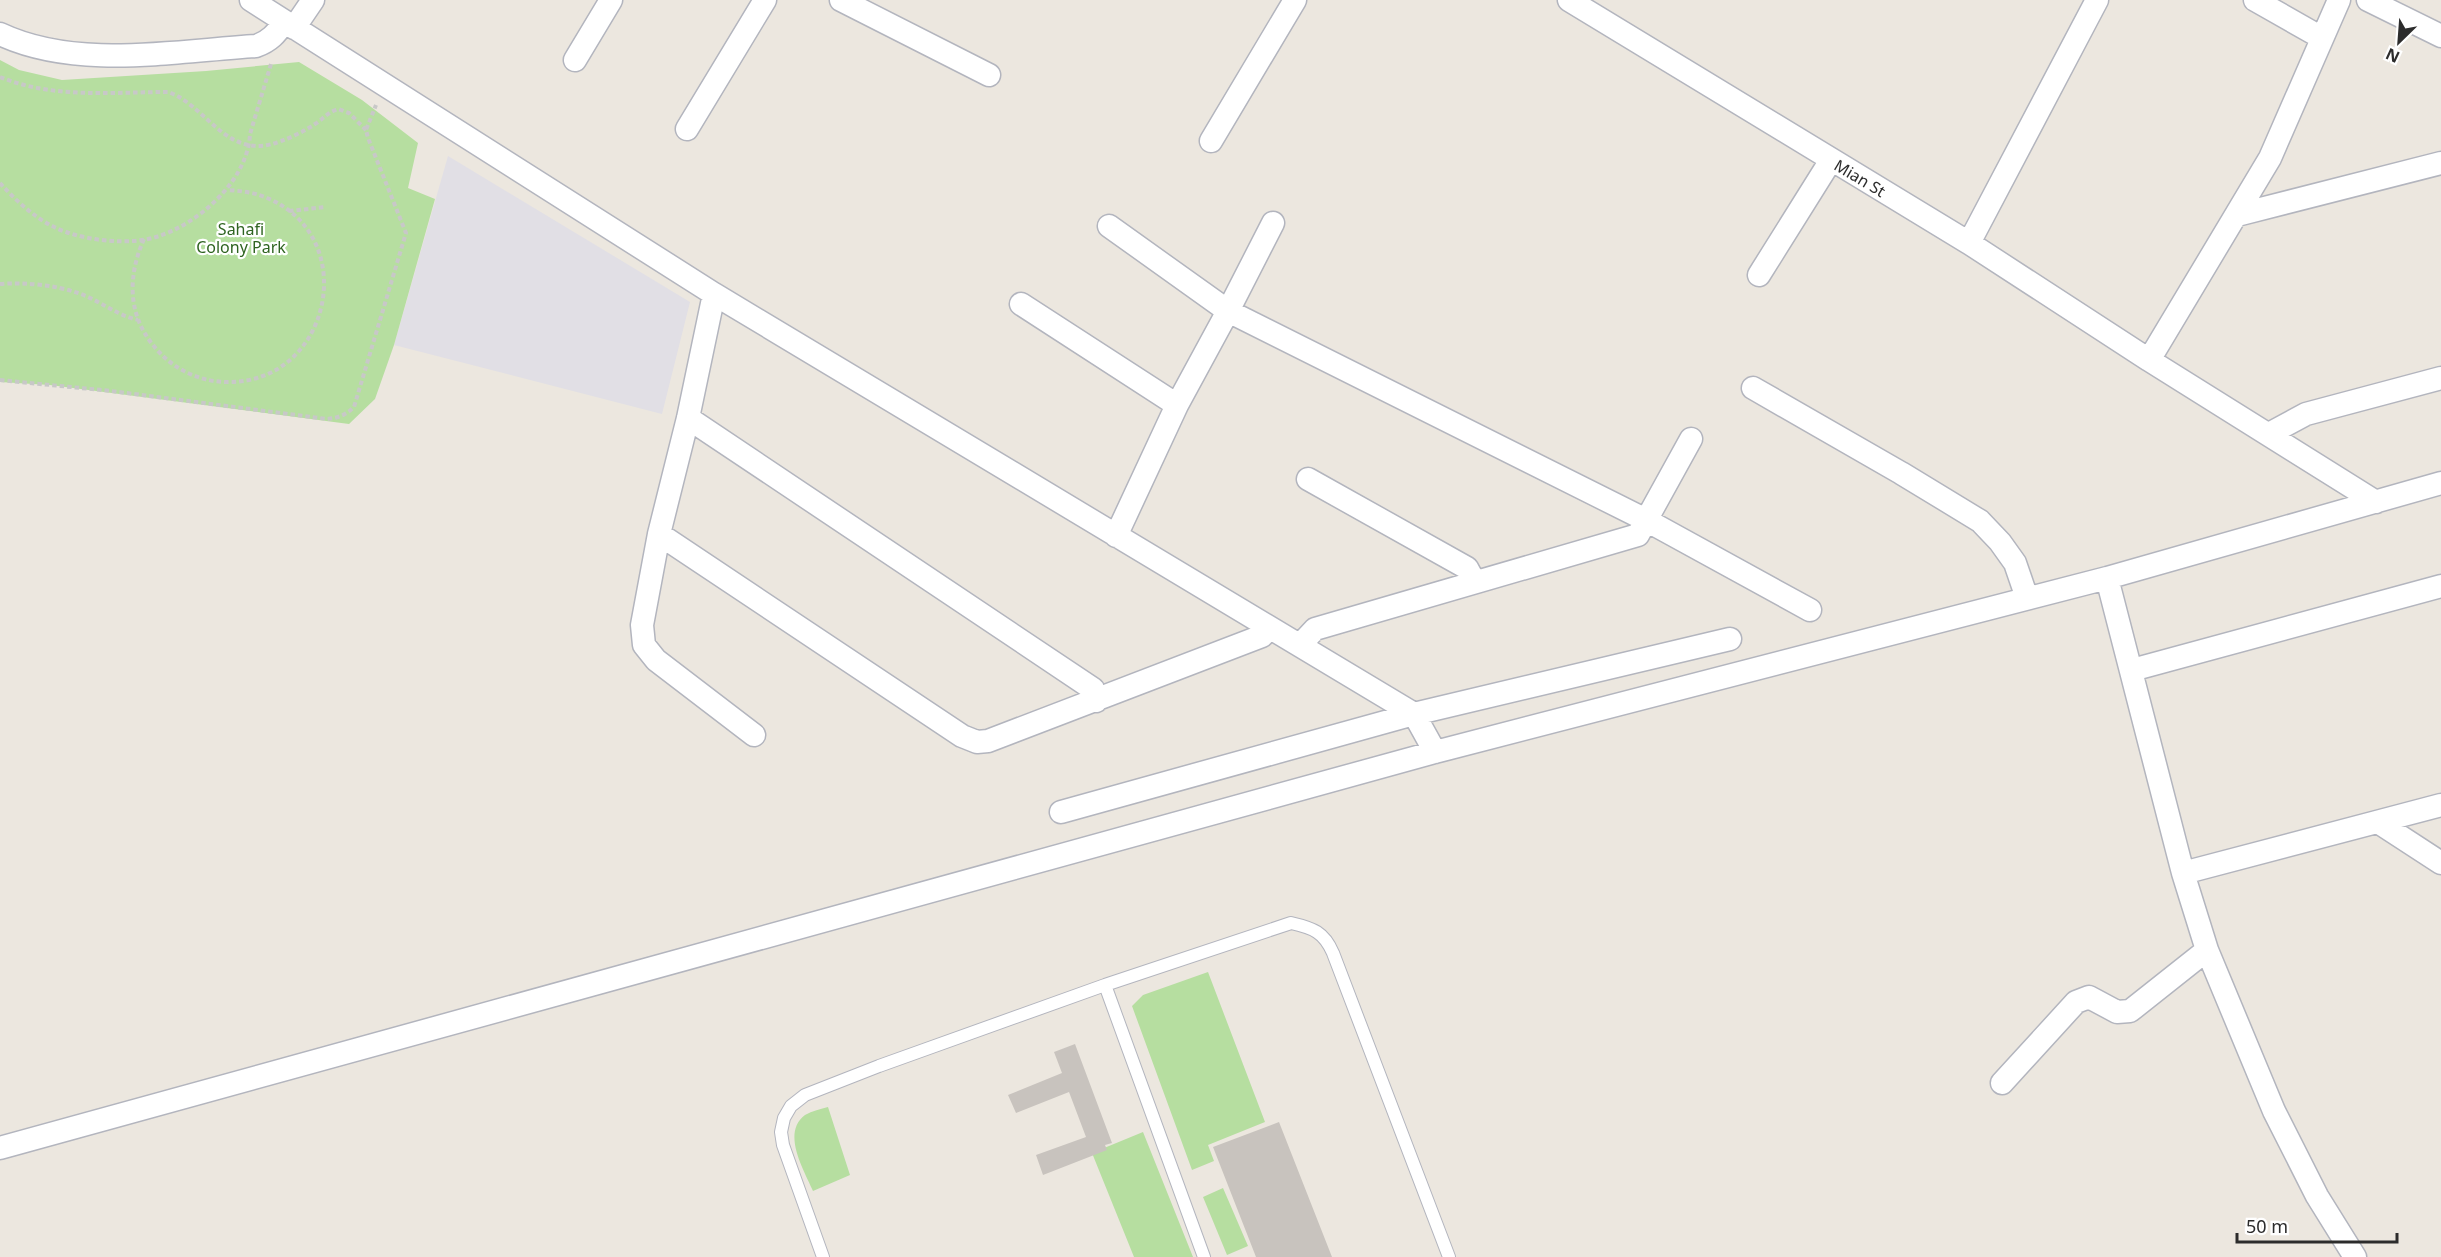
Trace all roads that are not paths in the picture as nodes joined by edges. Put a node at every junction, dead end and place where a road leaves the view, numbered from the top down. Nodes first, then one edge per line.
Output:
1 (251, 0) edge
2 (313, 0) edge
3 (611, 0) edge
4 (765, 0) edge
5 (841, 0) edge
6 (1294, 0) edge
7 (1569, 0) edge
8 (2097, 0) edge
9 (2255, 0) edge
10 (2339, 0) edge
11 (2368, 0) edge
12 (289, 25) junction
13 (0, 34) edge
14 (2441, 36) edge
15 (2322, 38) junction
16 (575, 60) dead end
17 (989, 75) dead end
18 (687, 129) dead end
19 (1211, 141) dead end
20 (1831, 160) junction
21 (2441, 163) edge
22 (2237, 215) junction
23 (1273, 223) dead end
24 (1109, 226) dead end
25 (1969, 243) junction
26 (1759, 275) dead end
27 (714, 294) junction
28 (1021, 304) dead end
29 (1228, 311) junction
30 (2149, 360) junction
31 (2441, 378) edge
32 (1753, 388) dead end
33 (1177, 405) junction
34 (688, 418) junction
35 (2269, 434) junction
36 (1691, 439) dead end
37 (1308, 479) dead end
38 (2441, 483) edge
39 (2376, 501) junction
40 (1646, 520) junction
41 (659, 534) junction
42 (1116, 536) junction
43 (2107, 578) junction
44 (1474, 581) junction
45 (2441, 586) edge
46 (2027, 598) junction
47 (1810, 610) dead end
48 (1269, 627) junction
49 (1730, 639) dead end
50 (1300, 645) junction
51 (2132, 670) junction
52 (1096, 701) junction
53 (1414, 714) junction
54 (754, 735) dead end
55 (1435, 752) junction
56 (2441, 805) edge
57 (1061, 812) dead end
58 (2378, 822) junction
59 (2441, 863) edge
60 (2183, 873) junction
61 (2207, 950) junction
62 (1105, 985) junction
63 (2002, 1083) dead end
64 (0, 1148) edge
65 (823, 1257) edge
66 (1204, 1257) edge
67 (1449, 1257) edge
68 (2355, 1257) edge

1 - 12 street
2 - 12 street
3 - 16 street
4 - 18 street
5 - 17 street
6 - 19 street
7 - 20 street, Mian St
8 - 25 street
9 - 15 street
10 - 15 street
11 - 14 street
12 - 13 street
12 - 27 street
15 - 22 street
20 - 25 street, Mian St
20 - 26 street
21 - 22 street
22 - 30 street
23 - 29 street
24 - 29 street
25 - 30 street, Mian St
27 - 34 street
27 - 42 street
28 - 33 street
29 - 33 street
29 - 40 street
30 - 35 street, Mian St
31 - 35 street
32 - 46 street
33 - 42 street
34 - 41 street
34 - 52 street
35 - 39 street, Mian St
36 - 40 street
37 - 44 street
38 - 39 street
39 - 43 street
40 - 44 street
40 - 47 street
41 - 52 street
41 - 54 street
42 - 48 street
43 - 46 street
43 - 51 street
44 - 50 street
45 - 51 street
46 - 55 street
48 - 50 street
48 - 52 street
49 - 53 street
50 - 53 street
51 - 60 street
53 - 55 street
53 - 57 street
55 - 64 street
56 - 58 street
58 - 59 street
58 - 60 street
60 - 61 street
61 - 63 street
61 - 68 street
62 - 65 lane
62 - 66 lane
62 - 67 lane

